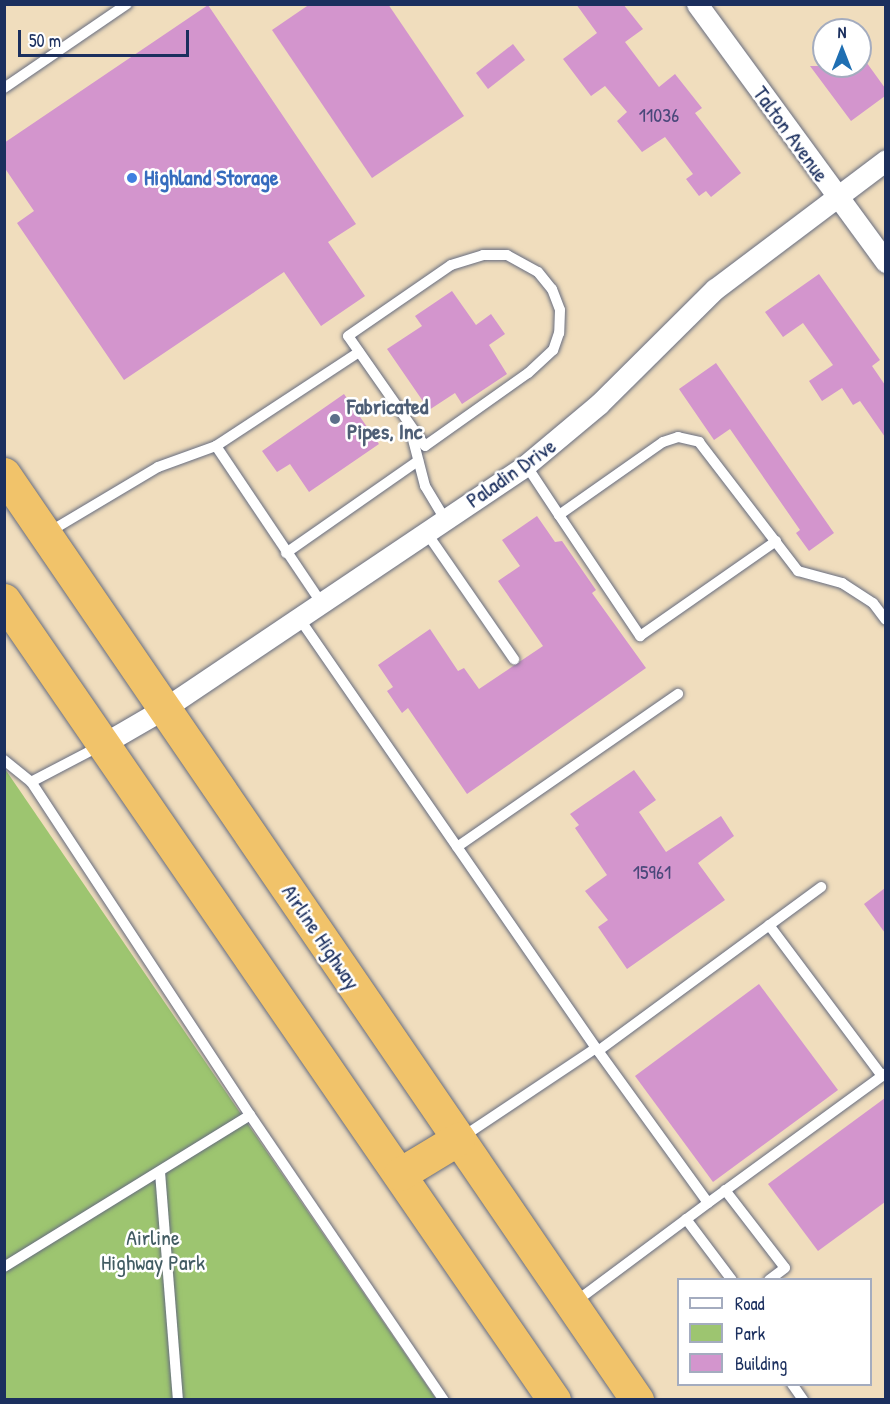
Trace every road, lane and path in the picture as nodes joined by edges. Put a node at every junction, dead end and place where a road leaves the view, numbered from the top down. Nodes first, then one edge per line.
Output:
1 (127, 4) edge
2 (697, 4) edge
3 (4, 88) edge
4 (885, 160) edge
5 (838, 195) junction
6 (885, 262) edge
7 (359, 352) junction
8 (408, 421) junction
9 (216, 446) junction
10 (418, 461) junction
11 (526, 465) junction
12 (4, 474) edge
13 (559, 515) junction
14 (445, 519) junction
15 (426, 532) junction
16 (46, 534) junction
17 (776, 541) junction
18 (286, 552) junction
19 (4, 600) edge
20 (321, 602) junction
21 (299, 618) junction
22 (885, 620) edge
23 (514, 659) dead end
24 (678, 694) dead end
25 (165, 708) junction
26 (103, 744) junction
27 (4, 760) edge
28 (31, 782) junction
29 (457, 847) junction
30 (821, 887) dead end
31 (769, 925) junction
32 (597, 1050) junction
33 (884, 1074) edge
34 (250, 1115) junction
35 (458, 1139) junction
36 (160, 1172) junction
37 (400, 1174) junction
38 (725, 1190) junction
39 (708, 1203) junction
40 (686, 1219) junction
41 (4, 1267) edge
42 (730, 1278) edge
43 (772, 1278) edge
44 (572, 1305) junction
45 (793, 1386) edge
46 (178, 1400) edge
47 (444, 1400) edge
48 (554, 1400) edge
49 (637, 1400) edge
50 (803, 1400) edge

1 - 3 lane
2 - 5 street, Talton Avenue
4 - 5 street, Paladin Drive
5 - 6 street, Talton Avenue
5 - 11 street, Paladin Drive
7 - 8 lane
7 - 8 lane
7 - 9 lane
8 - 10 lane
9 - 16 lane
9 - 18 lane
10 - 14 lane
10 - 18 lane
11 - 13 lane
11 - 14 street, Paladin Drive
12 - 16 highway, Airline Highway
13 - 17 lane
13 - 17 lane
14 - 15 street, Paladin Drive
15 - 20 street, Paladin Drive
15 - 23 lane
16 - 25 highway, Airline Highway
17 - 22 lane
18 - 20 lane
19 - 26 highway
20 - 21 street, Paladin Drive
21 - 25 street, Paladin Drive
21 - 29 lane
24 - 29 lane
25 - 26 street, Paladin Drive
25 - 35 highway, Airline Highway
26 - 28 lane
26 - 37 highway
27 - 28 lane
28 - 34 lane
29 - 32 lane
30 - 31 lane
31 - 32 lane
31 - 33 lane
32 - 35 lane
32 - 39 lane
33 - 38 lane
34 - 36 lane
34 - 47 lane
35 - 37 highway
35 - 44 highway, Airline Highway
36 - 41 lane
36 - 46 lane
37 - 48 highway
38 - 39 lane
38 - 43 lane
39 - 40 lane
40 - 42 lane
40 - 44 lane
44 - 49 highway, Airline Highway
45 - 50 lane

